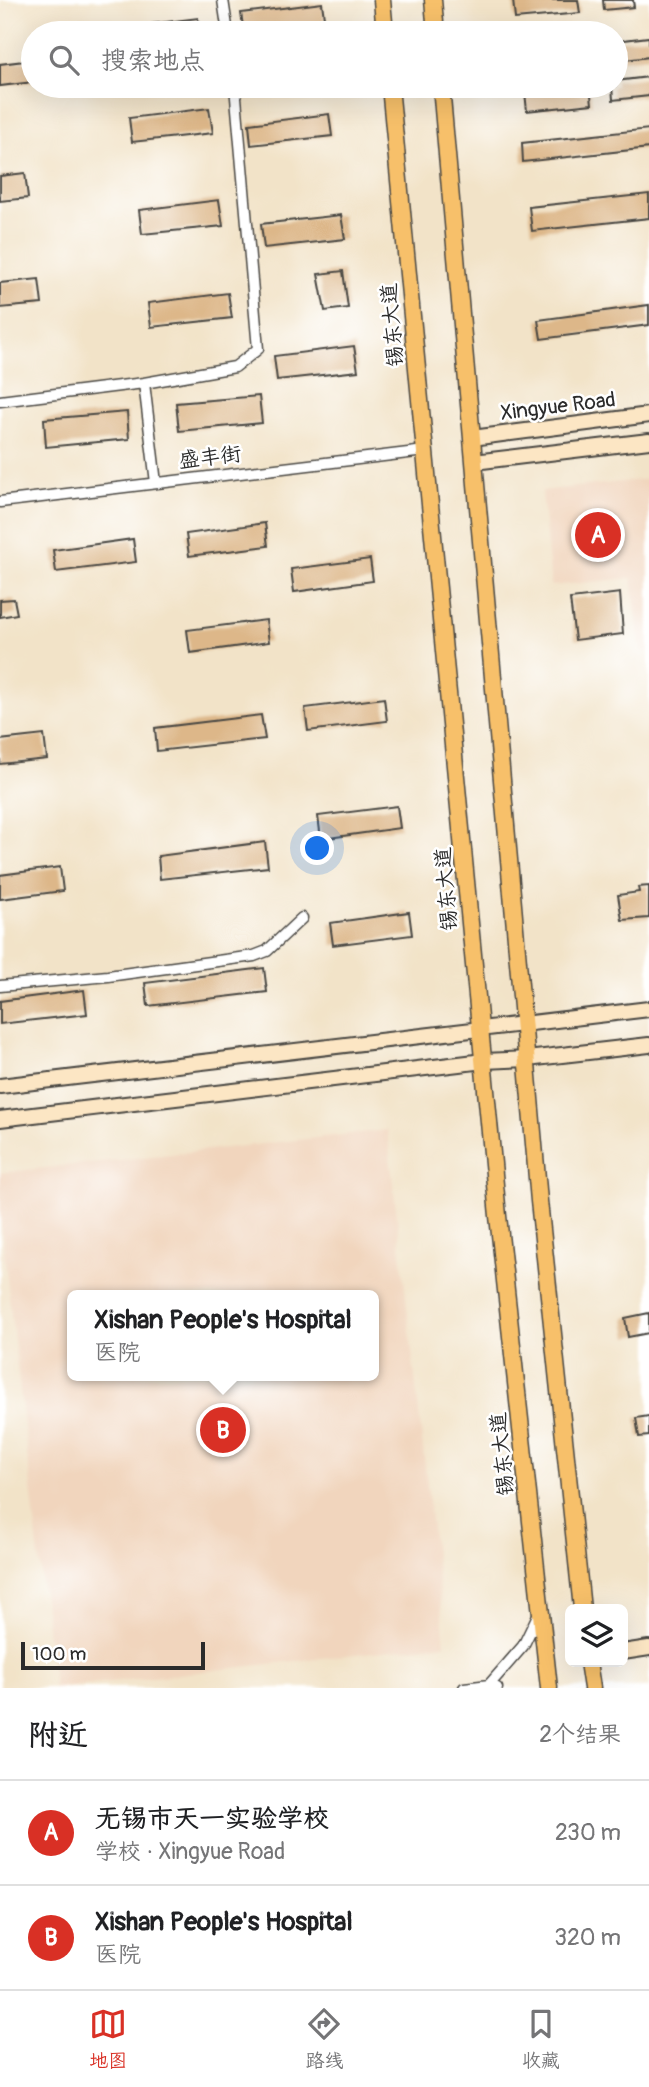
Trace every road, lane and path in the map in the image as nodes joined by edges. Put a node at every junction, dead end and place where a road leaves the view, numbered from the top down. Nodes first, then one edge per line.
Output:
1 (223, 0) edge
2 (382, 0) edge
3 (433, 0) edge
4 (226, 21) edge
5 (385, 21) edge
6 (435, 21) edge
7 (236, 98) edge
8 (391, 98) edge
9 (442, 98) edge
10 (144, 383) junction
11 (0, 401) edge
12 (649, 415) edge
13 (472, 438) junction
14 (649, 441) edge
15 (425, 451) junction
16 (474, 462) junction
17 (156, 483) junction
18 (0, 502) edge
19 (302, 918) dead end
20 (0, 986) edge
21 (649, 1009) edge
22 (524, 1024) junction
23 (481, 1029) junction
24 (649, 1045) edge
25 (527, 1059) junction
26 (484, 1060) junction
27 (0, 1086) edge
28 (0, 1119) edge
29 (582, 1604) edge
30 (540, 1611) junction
31 (649, 1648) edge
32 (628, 1651) edge
33 (589, 1667) edge
34 (493, 1686) edge
35 (464, 1688) edge
36 (550, 1688) edge
37 (592, 1688) edge

1 - 4 street
2 - 5 main road
3 - 6 main road
7 - 10 street
8 - 15 main road, 锡东大道
9 - 13 main road
10 - 11 street
10 - 17 street
12 - 13 main road, Xingyue Road
13 - 16 main road
14 - 16 main road
15 - 17 street, 盛丰街
15 - 23 main road, 锡东大道
16 - 22 main road
17 - 18 street, 盛丰街
19 - 20 street
21 - 22 main road
22 - 23 main road
22 - 25 main road
23 - 26 main road, 锡东大道
23 - 27 main road
24 - 25 main road
25 - 26 main road
25 - 29 main road
26 - 28 main road
26 - 30 main road, 锡东大道
30 - 34 street
30 - 36 main road, 锡东大道
31 - 32 main road
33 - 37 main road
34 - 35 street

